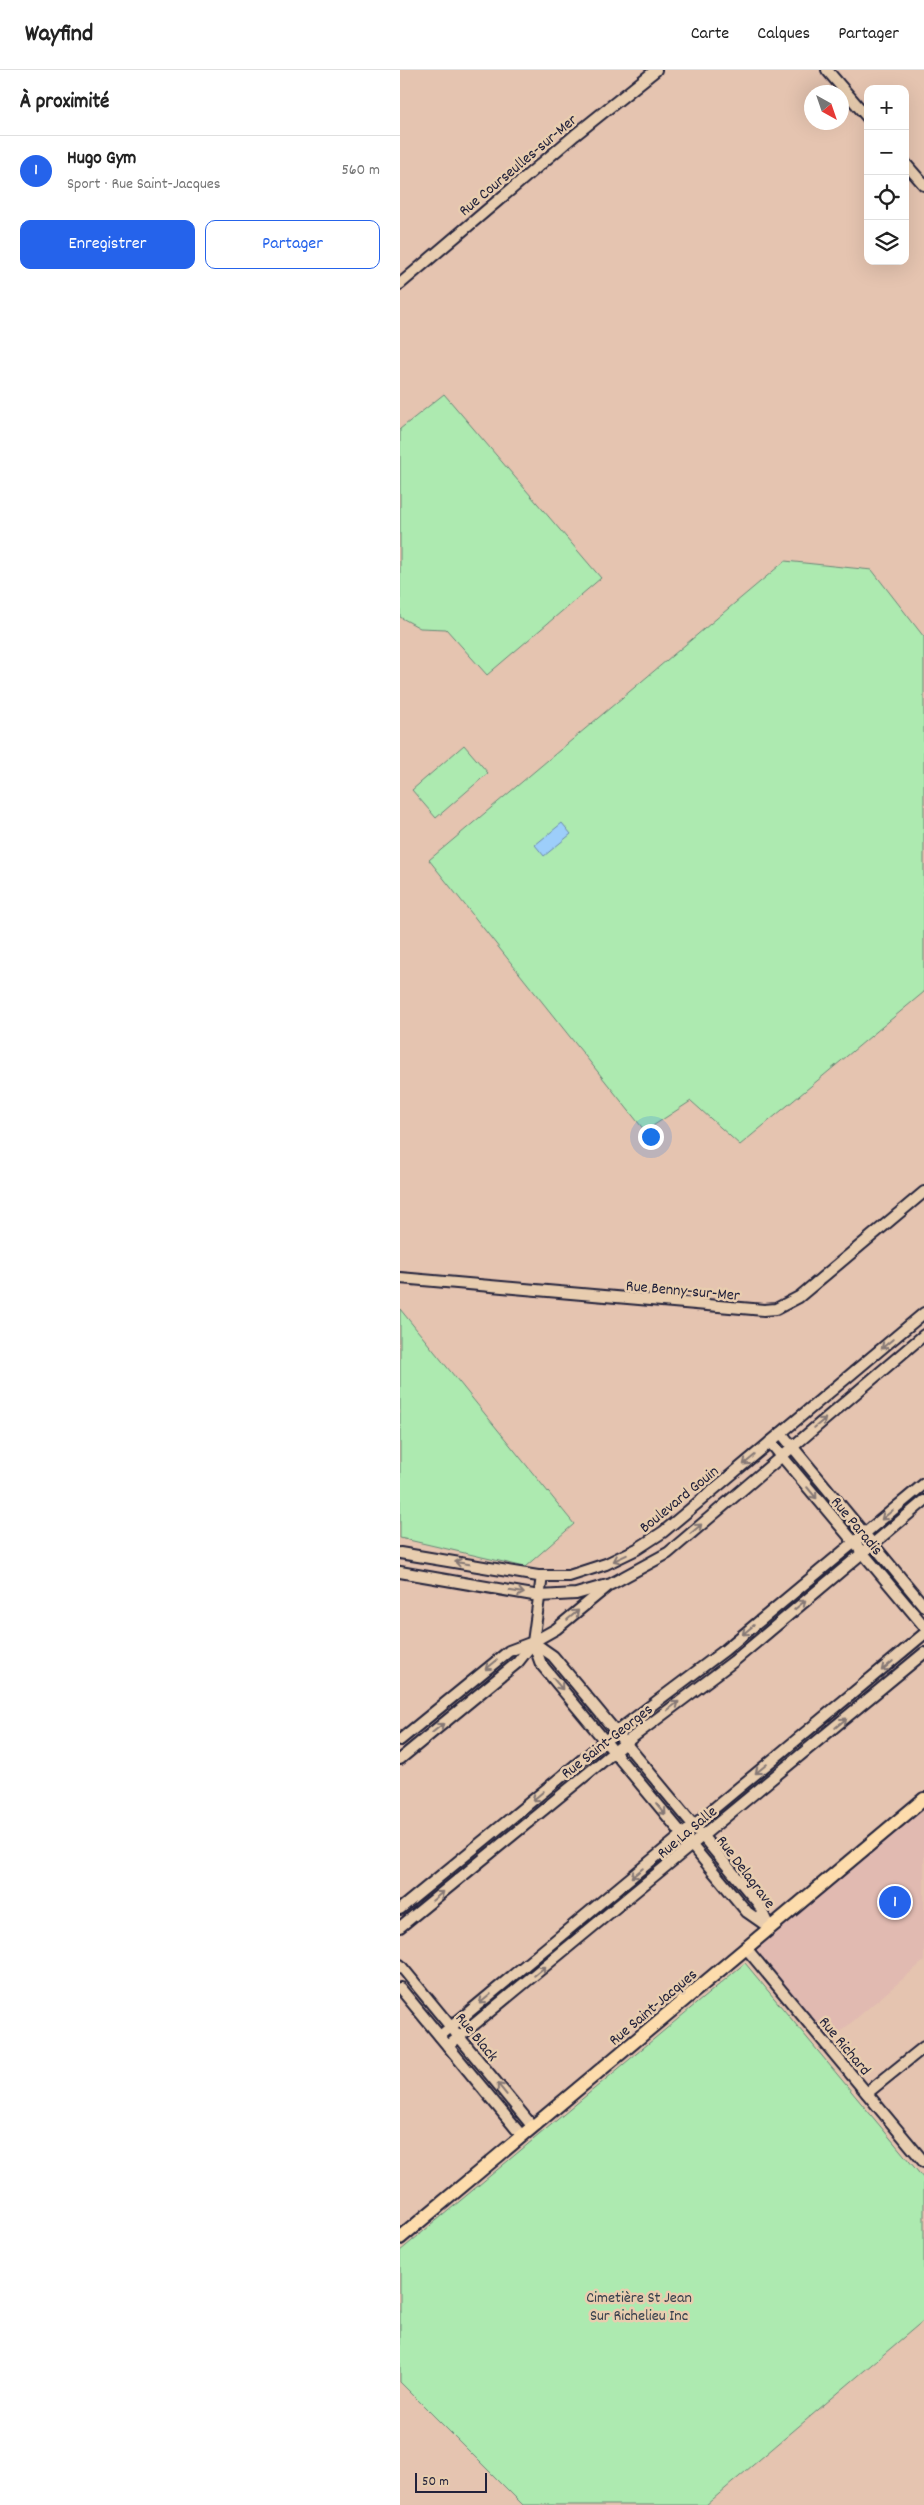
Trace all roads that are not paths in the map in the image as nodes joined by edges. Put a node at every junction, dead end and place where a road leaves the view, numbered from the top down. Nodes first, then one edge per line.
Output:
1 (656, 70) edge
2 (827, 70) edge
3 (864, 113) edge
4 (909, 168) edge
5 (924, 185) edge
6 (400, 284) edge
7 (924, 1192) edge
8 (400, 1278) edge
9 (924, 1313) edge
10 (924, 1334) edge
11 (781, 1433) junction
12 (770, 1442) junction
13 (792, 1447) junction
14 (781, 1456) junction
15 (924, 1484) edge
16 (924, 1501) edge
17 (663, 1532) junction
18 (864, 1534) junction
19 (854, 1542) junction
20 (873, 1544) junction
21 (675, 1546) junction
22 (862, 1552) junction
23 (401, 1554) edge
24 (424, 1557) junction
25 (402, 1574) edge
26 (542, 1576) junction
27 (611, 1584) junction
28 (539, 1596) junction
29 (924, 1606) edge
30 (924, 1626) edge
31 (924, 1634) edge
32 (533, 1642) junction
33 (725, 1650) junction
34 (924, 1653) edge
35 (734, 1661) junction
36 (810, 1730) junction
37 (616, 1732) junction
38 (402, 1738) edge
39 (605, 1741) junction
40 (819, 1741) junction
41 (625, 1743) junction
42 (414, 1747) junction
43 (614, 1752) junction
44 (400, 1759) edge
45 (924, 1799) edge
46 (693, 1825) junction
47 (492, 1835) junction
48 (683, 1836) junction
49 (702, 1836) junction
50 (500, 1845) junction
51 (691, 1846) junction
52 (400, 1909) edge
53 (400, 1927) edge
54 (770, 1928) junction
55 (564, 1932) junction
56 (573, 1944) junction
57 (746, 1948) junction
58 (400, 1965) edge
59 (500, 1986) junction
60 (400, 1988) edge
61 (510, 1996) junction
62 (451, 2027) junction
63 (440, 2036) junction
64 (459, 2037) junction
65 (448, 2046) junction
66 (924, 2047) edge
67 (867, 2093) junction
68 (533, 2126) junction
69 (522, 2136) junction
70 (924, 2162) edge
71 (400, 2238) edge

1 - 6 street, Rue Courseulles-sur-Mer
2 - 3 street
4 - 5 street
7 - 8 street, Rue Benny-sur-Mer
9 -> 11 street, Boulevard Gouin
13 -> 10 street, Boulevard Gouin
11 - 12 street, Boulevard Gouin
11 - 13 street, Rue Paradis
12 - 14 street, Rue Paradis
12 -> 17 street, Boulevard Gouin
13 - 14 street, Boulevard Gouin
13 - 18 street, Rue Paradis
14 -> 19 street, Rue Paradis
21 -> 14 street, Boulevard Gouin
15 -> 18 street, Rue Saint-Georges
16 - 20 street, Rue Saint-Georges
17 - 21 street
17 -> 26 street, Boulevard Gouin
18 - 19 street, Rue Saint-Georges
18 - 20 street, Rue Paradis
19 - 22 street, Rue Paradis
19 -> 33 street, Rue Saint-Georges
20 - 22 street, Rue Saint-Georges
20 - 29 street, Rue Paradis
21 - 27 street, Boulevard Gouin
22 - 30 street, Rue Paradis
35 -> 22 street, Rue Saint-Georges
23 - 24 street, Boulevard Gouin
24 - 25 street
26 -> 24 street, Boulevard Gouin
25 -> 28 street, Boulevard Gouin
26 - 28 street, Rue Delagrave
27 - 28 street, Boulevard Gouin
32 -> 27 street
28 - 32 street, Rue Delagrave
31 -> 36 street, Rue La Salle
32 - 37 street, Rue Delagrave
32 -> 38 street
32 -> 39 street, Rue Delagrave
42 -> 32 street
33 - 35 street
33 - 37 street, Rue Saint-Georges
40 -> 34 street, Rue La Salle
41 -> 35 street, Rue Saint-Georges
36 - 40 street
36 -> 46 street, Rue La Salle
37 - 39 street, Rue Saint-Georges
37 - 41 street, Rue Delagrave
38 - 42 street
39 - 43 street, Rue Delagrave
39 -> 47 street, Rue Saint-Georges
40 - 49 street, Rue La Salle
41 - 43 street, Rue Saint-Georges
41 - 46 street, Rue Delagrave
42 - 44 street
43 -> 48 street, Rue Delagrave
43 - 50 street, Rue Saint-Georges
45 - 54 main road, Rue Saint-Jacques
46 - 48 street, Rue La Salle
46 - 49 street, Rue Delagrave
47 - 50 street
47 - 52 street, Rue Saint-Georges
48 - 51 street, Rue Delagrave
48 -> 55 street, Rue La Salle
49 - 51 street, Rue La Salle
49 - 54 street, Rue Delagrave
53 -> 50 street, Rue Saint-Georges
51 - 54 street, Rue Delagrave
51 - 56 street, Rue La Salle
54 - 57 main road, Rue Saint-Jacques
55 - 56 street
55 - 59 street, Rue La Salle
61 -> 56 street, Rue La Salle
57 - 67 street, Rue Richard
57 - 68 main road, Rue Saint-Jacques
58 - 62 street, Rue Black
59 - 61 street
59 -> 62 street, Rue La Salle
60 - 63 street, Rue Black
61 - 64 street, Rue La Salle
62 - 63 street, Rue La Salle
62 - 64 street, Rue Black
63 - 65 street, Rue Black
64 - 65 street, Rue La Salle
68 -> 64 street, Rue Black
65 - 69 street, Rue Black
66 - 67 street
67 - 70 street, Rue Richard
68 - 69 main road, Rue Saint-Jacques
69 - 71 main road, Rue Saint-Jacques

